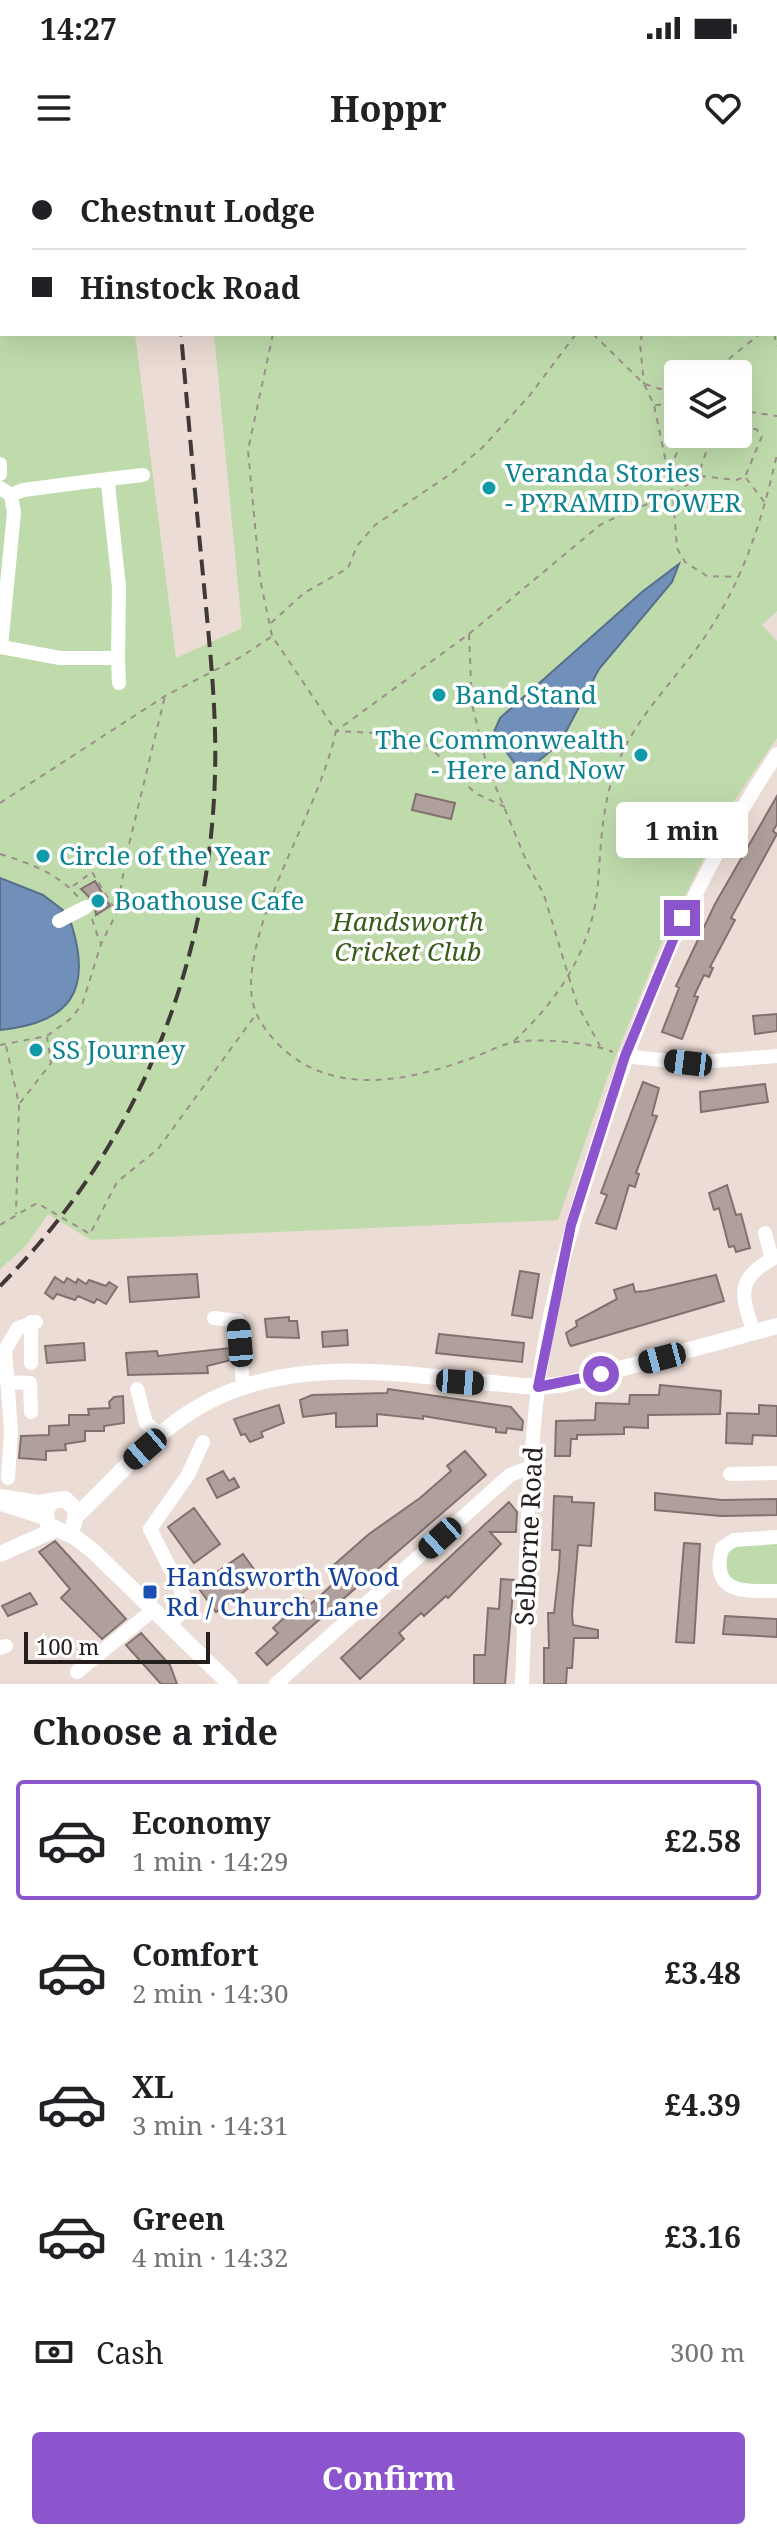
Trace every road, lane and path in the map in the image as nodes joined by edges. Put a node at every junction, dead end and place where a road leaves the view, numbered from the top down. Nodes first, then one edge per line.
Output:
1 (273, 336) edge
2 (574, 336) edge
3 (595, 336) edge
4 (642, 336) edge
5 (758, 336) edge
6 (728, 360) edge
7 (644, 384) junction
8 (664, 389) edge
9 (654, 405) junction
10 (664, 405) edge
11 (752, 412) edge
12 (777, 416) edge
13 (752, 429) edge
14 (679, 448) edge
15 (707, 448) edge
16 (777, 454) edge
17 (0, 464) edge
18 (669, 470) junction
19 (0, 474) edge
20 (143, 475) dead end
21 (698, 476) junction
22 (745, 477) junction
23 (100, 480) junction
24 (5, 492) edge
25 (673, 496) junction
26 (766, 504) junction
27 (739, 577) junction
28 (270, 623) junction
29 (469, 634) junction
30 (272, 636) junction
31 (0, 650) edge
32 (118, 658) junction
33 (119, 683) dead end
34 (165, 696) junction
35 (336, 731) junction
36 (777, 754) edge
37 (0, 803) edge
38 (505, 807) junction
39 (0, 854) edge
40 (71, 887) junction
41 (86, 907) junction
42 (117, 912) junction
43 (59, 921) dead end
44 (101, 944) junction
45 (568, 979) junction
46 (255, 1016) junction
47 (47, 1036) junction
48 (513, 1042) junction
49 (0, 1045) edge
50 (6, 1045) junction
51 (600, 1047) junction
52 (625, 1056) junction
53 (777, 1056) edge
54 (19, 1104) junction
55 (16, 1214) junction
56 (0, 1225) edge
57 (765, 1233) dead end
58 (774, 1257) edge
59 (214, 1318) dead end
60 (777, 1326) edge
61 (754, 1333) junction
62 (31, 1363) dead end
63 (7, 1382) junction
64 (538, 1387) junction
65 (243, 1388) junction
66 (137, 1389) dead end
67 (31, 1412) dead end
68 (161, 1435) junction
69 (203, 1442) dead end
70 (531, 1467) junction
71 (777, 1473) edge
72 (730, 1474) dead end
73 (8, 1478) dead end
74 (0, 1499) edge
75 (69, 1508) junction
76 (52, 1526) junction
77 (777, 1537) edge
78 (93, 1551) junction
79 (0, 1554) edge
80 (777, 1591) edge
81 (153, 1610) junction
82 (169, 1625) junction
83 (77, 1672) dead end
84 (230, 1684) edge
85 (276, 1684) edge
86 (522, 1684) edge

1 - 28 path
2 - 28 path
3 - 7 path
4 - 7 path
5 - 6 path
7 - 8 path
7 - 9 path
9 - 10 path
9 - 18 path
11 - 12 path
13 - 22 path
14 - 18 path
15 - 21 path
16 - 26 path
17 - 19 street
18 - 25 path
20 - 23 street
21 - 22 path
21 - 25 path
22 - 26 path
23 - 24 street
23 - 32 street
24 - 31 street
25 - 27 path
25 - 29 path
26 - 27 path
27 - 45 path
28 - 30 path
29 - 35 path
29 - 38 path
30 - 34 path
30 - 35 path
31 - 32 street
32 - 33 street
34 - 37 path
34 - 42 path
35 - 38 path
35 - 46 path
36 - 52 street, Selborne Road
38 - 45 path
39 - 40 path
40 - 41 path
40 - 42 path
41 - 43 street
41 - 44 path
42 - 44 path
44 - 47 path
45 - 48 path
45 - 51 path
46 - 48 path
46 - 55 path
47 - 50 path
47 - 54 path
48 - 51 path
49 - 50 path
50 - 54 path
51 - 52 path
52 - 53 street
52 - 64 street, Selborne Road
54 - 55 path
55 - 56 path
57 - 58 street
58 - 61 street
59 - 65 street
60 - 61 main road
61 - 64 main road
62 - 63 street
63 - 67 street
63 - 73 street
64 - 65 main road
64 - 70 street, Selborne Road
65 - 68 main road
66 - 68 street
68 - 75 main road
69 - 82 street
70 - 85 street
70 - 86 street, Selborne Road
71 - 72 street
74 - 75 main road
74 - 76 main road
75 - 76 main road
75 - 76 main road
75 - 78 main road
76 - 78 main road
76 - 79 main road
77 - 80 street
78 - 81 main road
81 - 82 main road
81 - 83 street
82 - 84 main road

